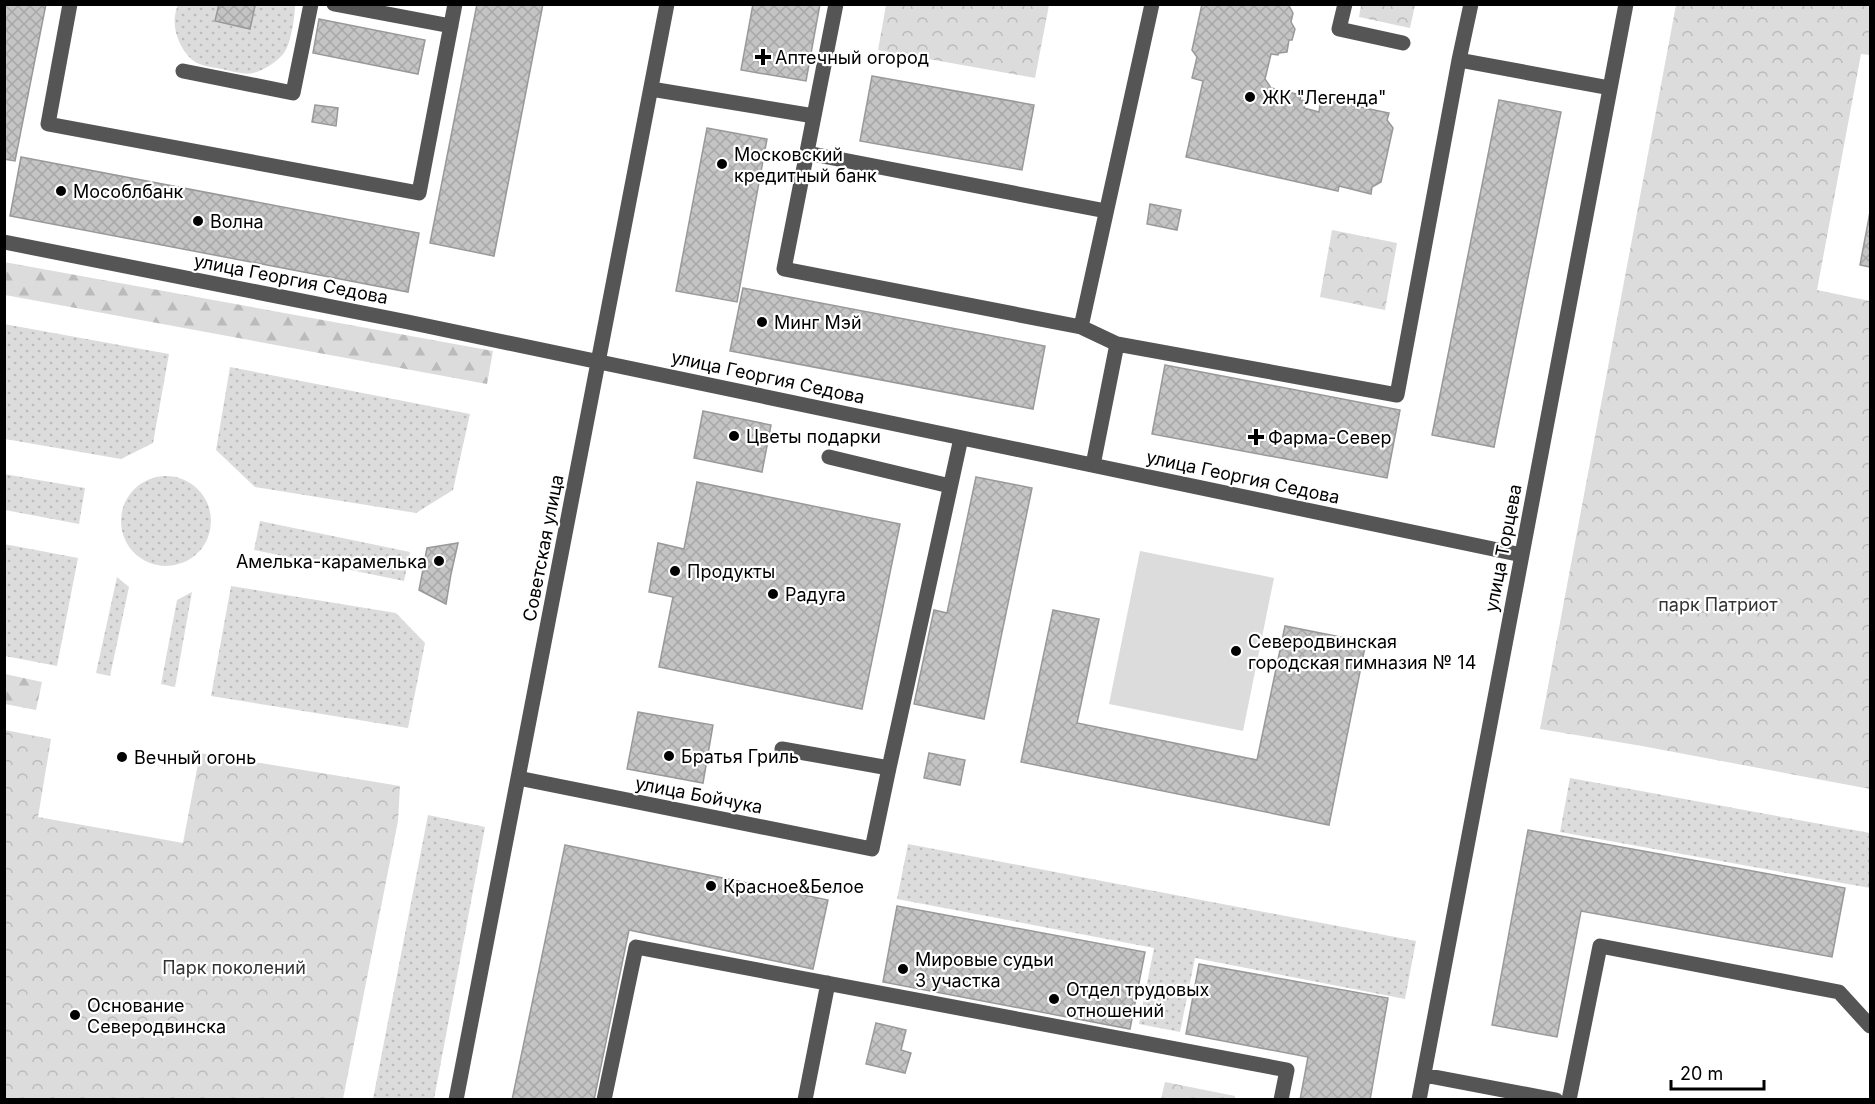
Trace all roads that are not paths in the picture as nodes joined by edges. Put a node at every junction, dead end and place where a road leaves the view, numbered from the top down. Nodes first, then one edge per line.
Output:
1 (70, 4) edge
2 (311, 4) edge
3 (334, 4) edge
4 (455, 4) edge
5 (667, 4) edge
6 (836, 4) edge
7 (1152, 4) edge
8 (1345, 4) edge
9 (1471, 4) edge
10 (1626, 4) edge
11 (451, 26) junction
12 (1403, 43) dead end
13 (1459, 60) junction
14 (183, 71) dead end
15 (651, 88) junction
16 (1610, 88) junction
17 (814, 116) junction
18 (807, 153) junction
19 (1106, 212) junction
20 (4, 242) edge
21 (1081, 327) junction
22 (1117, 344) junction
23 (598, 362) junction
24 (961, 438) junction
25 (829, 457) dead end
26 (1093, 465) junction
27 (950, 486) junction
28 (1522, 555) junction
29 (782, 748) dead end
30 (889, 768) junction
31 (518, 778) junction
32 (828, 983) junction
33 (1870, 1026) edge
34 (1424, 1075) junction
35 (456, 1100) edge
36 (604, 1100) edge
37 (805, 1100) edge
38 (1281, 1100) edge
39 (1419, 1100) edge
40 (1556, 1100) edge
41 (1569, 1100) edge

1 - 11 street
2 - 14 street
3 - 11 street
4 - 11 street
5 - 15 street, Советская улица
6 - 17 street
7 - 19 street
8 - 12 street
9 - 13 street
10 - 16 street, улица Торцева
13 - 16 street
13 - 22 street
15 - 17 street
15 - 23 street, Советская улица
16 - 28 street, улица Торцева
17 - 18 street
18 - 19 street
18 - 21 street
19 - 21 street
20 - 23 street, улица Георгия Седова
21 - 22 street
22 - 26 street
23 - 24 street, улица Георгия Седова
23 - 31 street, Советская улица
24 - 26 street, улица Георгия Седова
24 - 27 street
25 - 27 street
26 - 28 street, улица Георгия Седова
27 - 30 street
28 - 34 street, улица Торцева
29 - 30 street
30 - 31 street, улица Бойчука
31 - 35 street, Советская улица
32 - 36 street
32 - 37 street
32 - 38 street
33 - 41 street
34 - 39 street, улица Торцева
34 - 40 street

